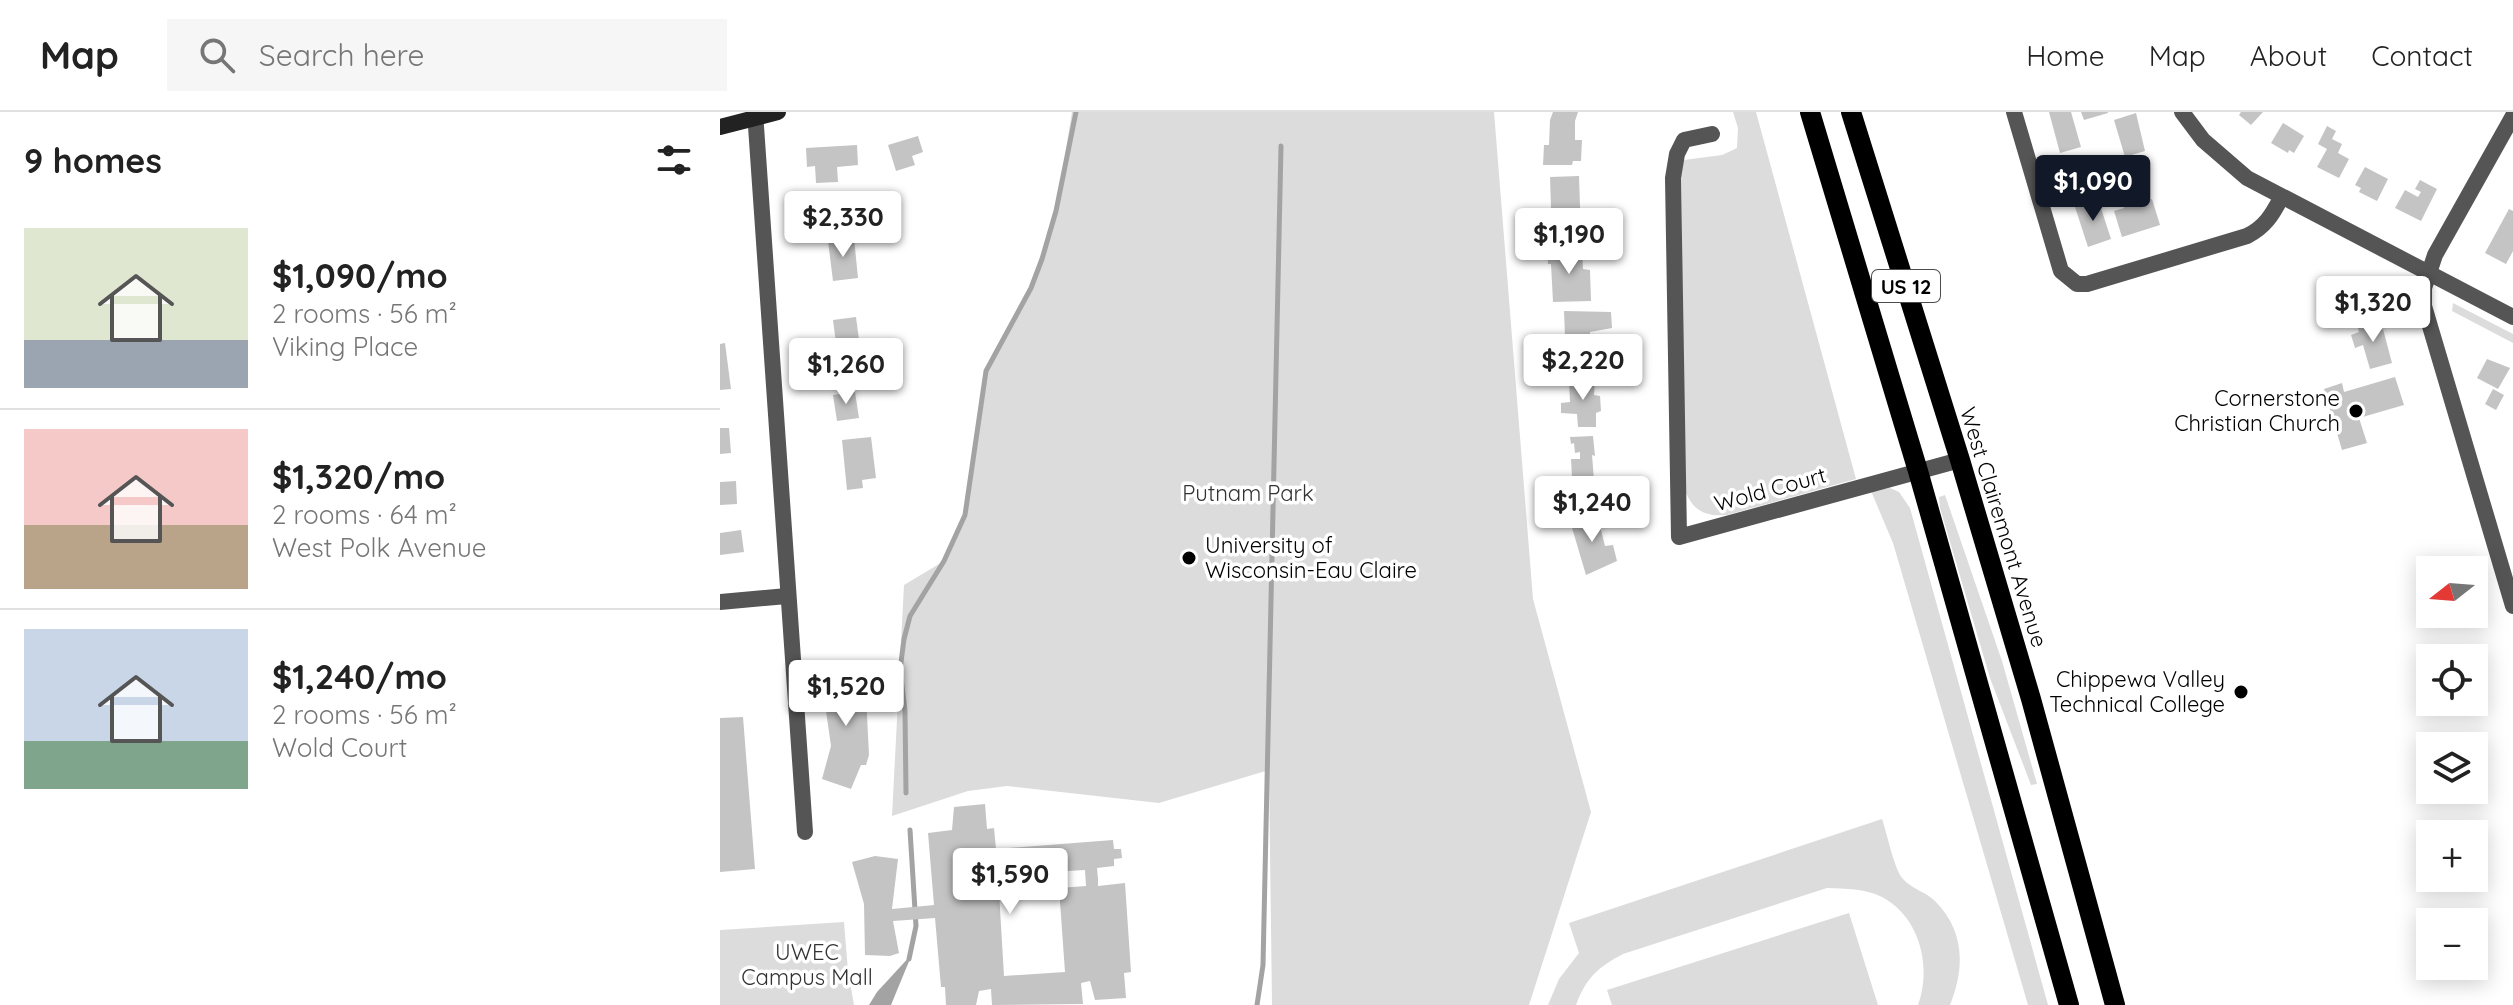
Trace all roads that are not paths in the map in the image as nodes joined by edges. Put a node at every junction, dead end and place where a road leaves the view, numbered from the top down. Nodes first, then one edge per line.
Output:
1 (778, 112) edge
2 (1810, 112) edge
3 (1851, 112) edge
4 (2014, 112) edge
5 (2182, 112) edge
6 (756, 115) edge
7 (2513, 116) edge
8 (720, 127) edge
9 (1712, 134) dead end
10 (2281, 198) junction
11 (2428, 273) junction
12 (2513, 317) edge
13 (1960, 460) junction
14 (1918, 471) junction
15 (787, 596) junction
16 (720, 602) edge
17 (2513, 606) edge
18 (805, 832) dead end
19 (2069, 1005) edge
20 (2115, 1005) edge

1 - 6 main road
2 - 14 main road, US 12
3 - 13 main road, West Clairemont Avenue / US 12
4 - 10 street
5 - 10 street
6 - 8 main road
6 - 15 street
7 - 11 street
9 - 14 street, Wold Court
10 - 11 street
11 - 12 street
11 - 17 street
13 - 14 street, Wold Court
13 - 20 main road, West Clairemont Avenue / US 12
14 - 19 main road, US 12
15 - 16 street
15 - 18 street

